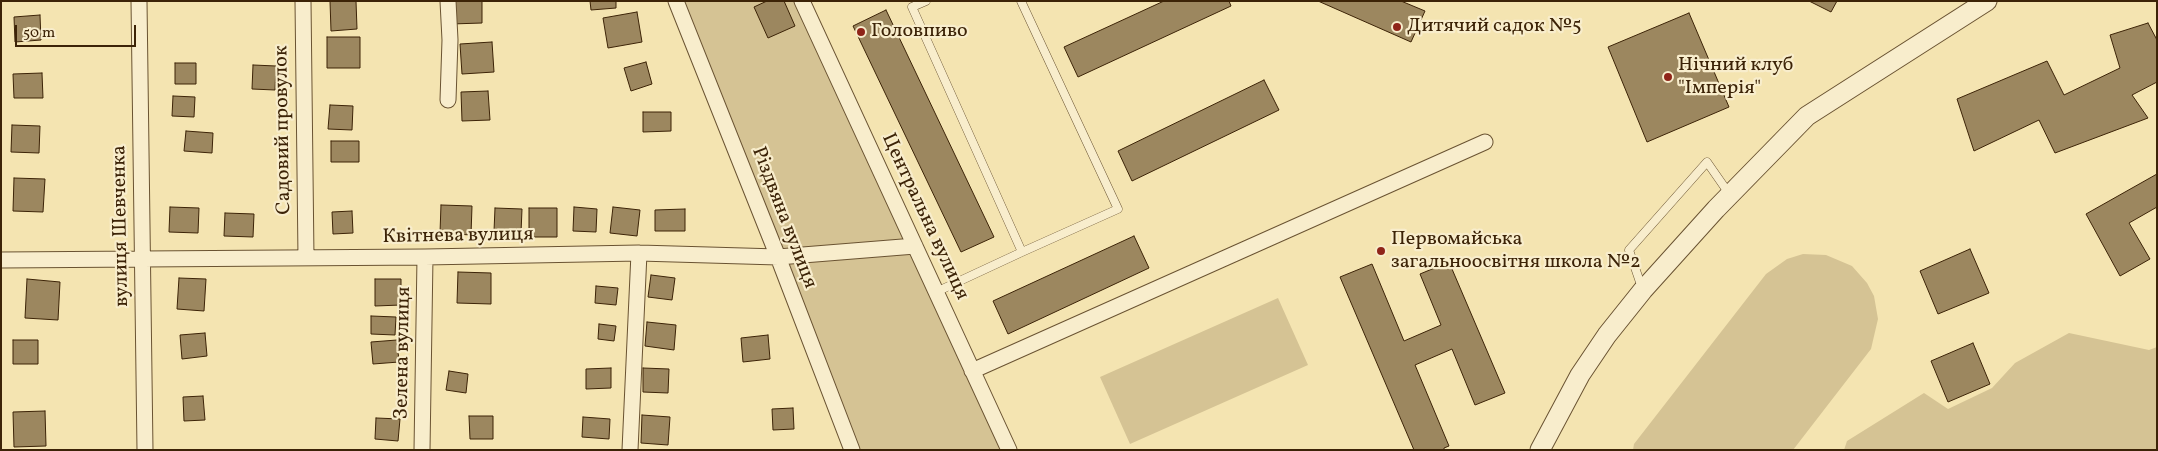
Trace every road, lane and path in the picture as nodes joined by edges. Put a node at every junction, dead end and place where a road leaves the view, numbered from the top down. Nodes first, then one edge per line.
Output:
1 (139, 1) edge
2 (303, 1) edge
3 (448, 1) edge
4 (676, 1) edge
5 (802, 1) edge
6 (926, 1) edge
7 (1021, 1) edge
8 (1987, 1) edge
9 (448, 100) dead end
10 (1485, 142) dead end
11 (1730, 195) junction
12 (915, 246) junction
13 (1022, 252) junction
14 (639, 253) junction
15 (143, 258) junction
16 (306, 258) junction
17 (425, 258) junction
18 (778, 258) junction
19 (1, 260) edge
20 (1642, 290) junction
21 (936, 292) junction
22 (972, 371) junction
23 (144, 450) edge
24 (422, 450) edge
25 (630, 450) edge
26 (852, 450) edge
27 (1009, 450) edge
28 (1540, 450) edge

1 - 15 street, вулиця Шевченка
2 - 16 street, Садовий провулок
3 - 9 street
4 - 18 street, Різдвяна вулиця
5 - 12 street, Центральна вулиця
6 - 13 lane
7 - 13 lane
8 - 11 street
10 - 22 street
11 - 20 street
11 - 20 lane
12 - 18 street, Квітнева вулиця
12 - 21 street, Центральна вулиця
13 - 21 lane
14 - 17 street, Квітнева вулиця
14 - 18 street, Квітнева вулиця
14 - 25 street
15 - 16 street, Квітнева вулиця
15 - 19 street, Квітнева вулиця
15 - 23 street, вулиця Шевченка
16 - 17 street, Квітнева вулиця
17 - 24 street, Зелена вулиця
18 - 26 street, Різдвяна вулиця
20 - 28 street
21 - 22 street, Центральна вулиця
22 - 27 street, Центральна вулиця

